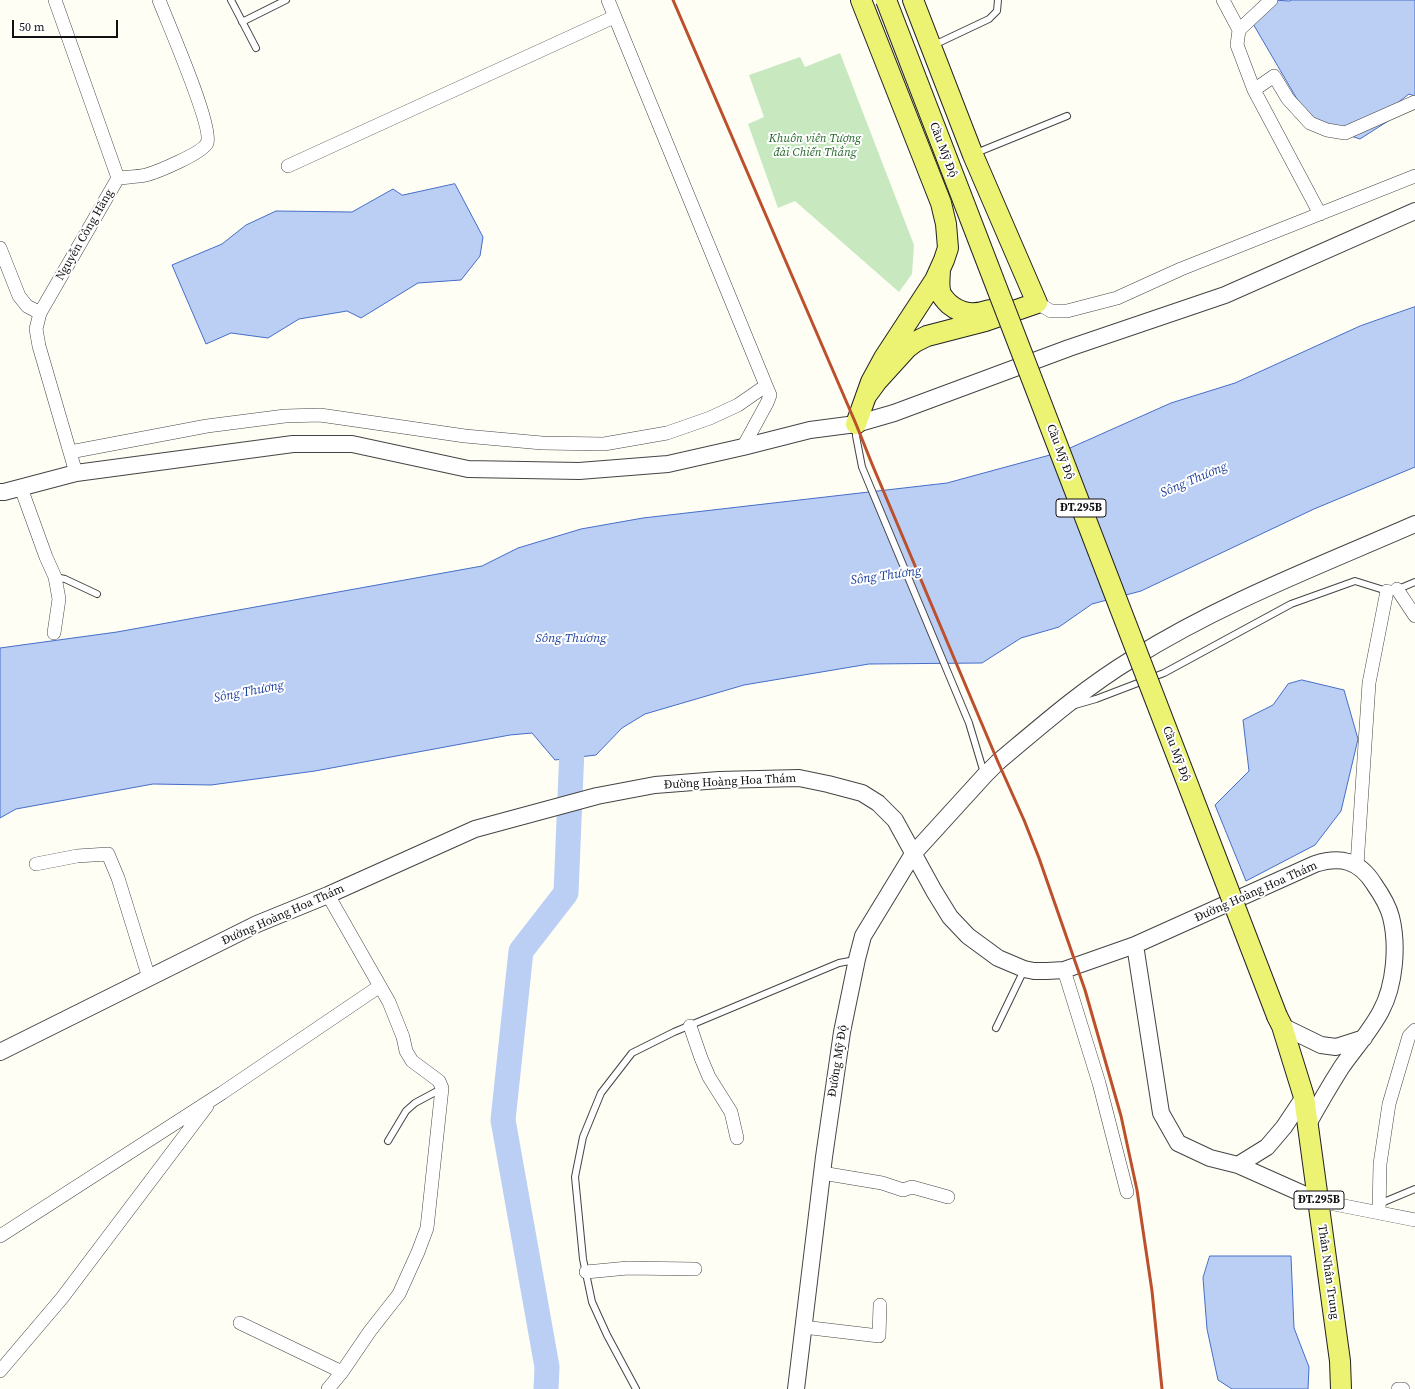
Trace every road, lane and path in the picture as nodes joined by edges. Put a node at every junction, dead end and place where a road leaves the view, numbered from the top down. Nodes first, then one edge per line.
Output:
1 (55, 0) edge
2 (158, 0) edge
3 (231, 0) edge
4 (286, 0) edge
5 (608, 0) edge
6 (861, 0) edge
7 (886, 0) edge
8 (913, 0) edge
9 (998, 0) edge
10 (1223, 0) edge
11 (1271, 0) edge
12 (614, 17) junction
13 (242, 22) junction
14 (1239, 30) junction
15 (931, 46) junction
16 (256, 48) dead end
17 (1254, 90) junction
18 (1415, 102) edge
19 (1068, 116) dead end
20 (972, 155) junction
21 (288, 166) dead end
22 (1415, 176) edge
23 (118, 178) junction
24 (1415, 211) edge
25 (1320, 214) junction
26 (0, 248) edge
27 (940, 269) junction
28 (1035, 299) junction
29 (40, 313) junction
30 (767, 388) junction
31 (866, 396) junction
32 (856, 424) junction
33 (743, 447) junction
34 (70, 452) junction
35 (76, 473) junction
36 (21, 488) junction
37 (1, 492) edge
38 (1415, 524) edge
39 (55, 577) junction
40 (1415, 582) edge
41 (1392, 590) junction
42 (96, 594) dead end
43 (1415, 616) edge
44 (54, 633) dead end
45 (1063, 708) junction
46 (984, 775) junction
47 (913, 854) junction
48 (36, 864) dead end
49 (1357, 865) junction
50 (328, 895) junction
51 (1135, 946) junction
52 (857, 959) junction
53 (1024, 969) junction
54 (1064, 970) junction
55 (149, 978) junction
56 (380, 986) junction
57 (1279, 1021) junction
58 (690, 1026) junction
59 (996, 1028) dead end
60 (1415, 1030) edge
61 (1364, 1038) junction
62 (0, 1052) edge
63 (442, 1088) junction
64 (1304, 1097) junction
65 (213, 1099) junction
66 (1307, 1126) junction
67 (737, 1138) dead end
68 (388, 1141) dead end
69 (1238, 1165) junction
70 (822, 1173) junction
71 (1415, 1189) edge
72 (1127, 1192) dead end
73 (948, 1197) dead end
74 (1319, 1201) junction
75 (1379, 1209) junction
76 (1415, 1220) edge
77 (0, 1236) edge
78 (695, 1269) dead end
79 (586, 1272) junction
80 (880, 1305) dead end
81 (240, 1323) dead end
82 (803, 1327) junction
83 (0, 1371) edge
84 (342, 1372) junction
85 (328, 1389) edge
86 (636, 1389) edge
87 (796, 1389) edge
88 (1341, 1389) edge
89 (1398, 1389) edge
90 (1403, 1389) edge

1 - 23 street, Nguyễn Công Hãng
2 - 23 street
3 - 13 lane
4 - 13 lane
5 - 12 street
6 - 27 main road
7 - 57 main road, Cầu Mỹ Độ / ĐT.295B, bridge
8 - 15 main road
9 - 15 lane
10 - 14 street
11 - 14 street
12 - 21 street
12 - 30 street
13 - 16 lane
14 - 17 street
15 - 20 main road
17 - 18 street
17 - 25 street
19 - 20 lane
20 - 28 main road
22 - 25 street
23 - 29 street, Nguyễn Công Hãng
24 - 32 street
25 - 28 street
26 - 29 street
27 - 28 main road
27 - 31 main road
28 - 31 main road
29 - 34 street, Nguyễn Công Hãng
30 - 33 street
30 - 34 street
31 - 32 main road
32 - 33 street
32 - 46 lane
33 - 35 street
34 - 35 street, Nguyễn Công Hãng
35 - 36 street
36 - 37 street
36 - 39 street
38 - 45 street, Đường Mỹ Độ
39 - 42 lane
39 - 44 street
40 - 41 lane
41 - 43 street
41 - 45 lane
41 - 49 street
45 - 46 street, Đường Mỹ Độ
46 - 47 street, Đường Mỹ Độ
47 - 50 street, Đường Hoàng Hoa Thám
47 - 52 street, Đường Mỹ Độ
47 - 53 street, Đường Hoàng Hoa Thám
48 - 55 street
49 - 51 street, Đường Hoàng Hoa Thám
49 - 61 street
50 - 55 street, Đường Hoàng Hoa Thám
50 - 56 street
51 - 54 street, Đường Hoàng Hoa Thám
51 - 69 street
52 - 58 lane
52 - 70 street, Đường Mỹ Độ
53 - 54 street, Đường Hoàng Hoa Thám
53 - 59 lane
54 - 72 street
55 - 62 street, Đường Hoàng Hoa Thám
56 - 63 street
56 - 65 street
57 - 61 street
57 - 64 main road, Thân Nhân Trung / ĐT.295B
58 - 67 street
58 - 79 lane
60 - 75 street
61 - 66 street
63 - 68 lane
63 - 84 street
64 - 66 main road, Thân Nhân Trung / ĐT.295B
64 - 69 street
65 - 77 street
65 - 83 street
66 - 74 main road, Thân Nhân Trung / ĐT.295B
69 - 74 street
70 - 73 street
70 - 82 street, Đường Mỹ Độ
71 - 75 lane
74 - 75 street
74 - 88 main road, Thân Nhân Trung / ĐT.295B
75 - 76 street
78 - 79 street
79 - 86 lane
80 - 82 street
81 - 84 street
82 - 87 street, Đường Mỹ Độ
84 - 85 street
89 - 90 street

